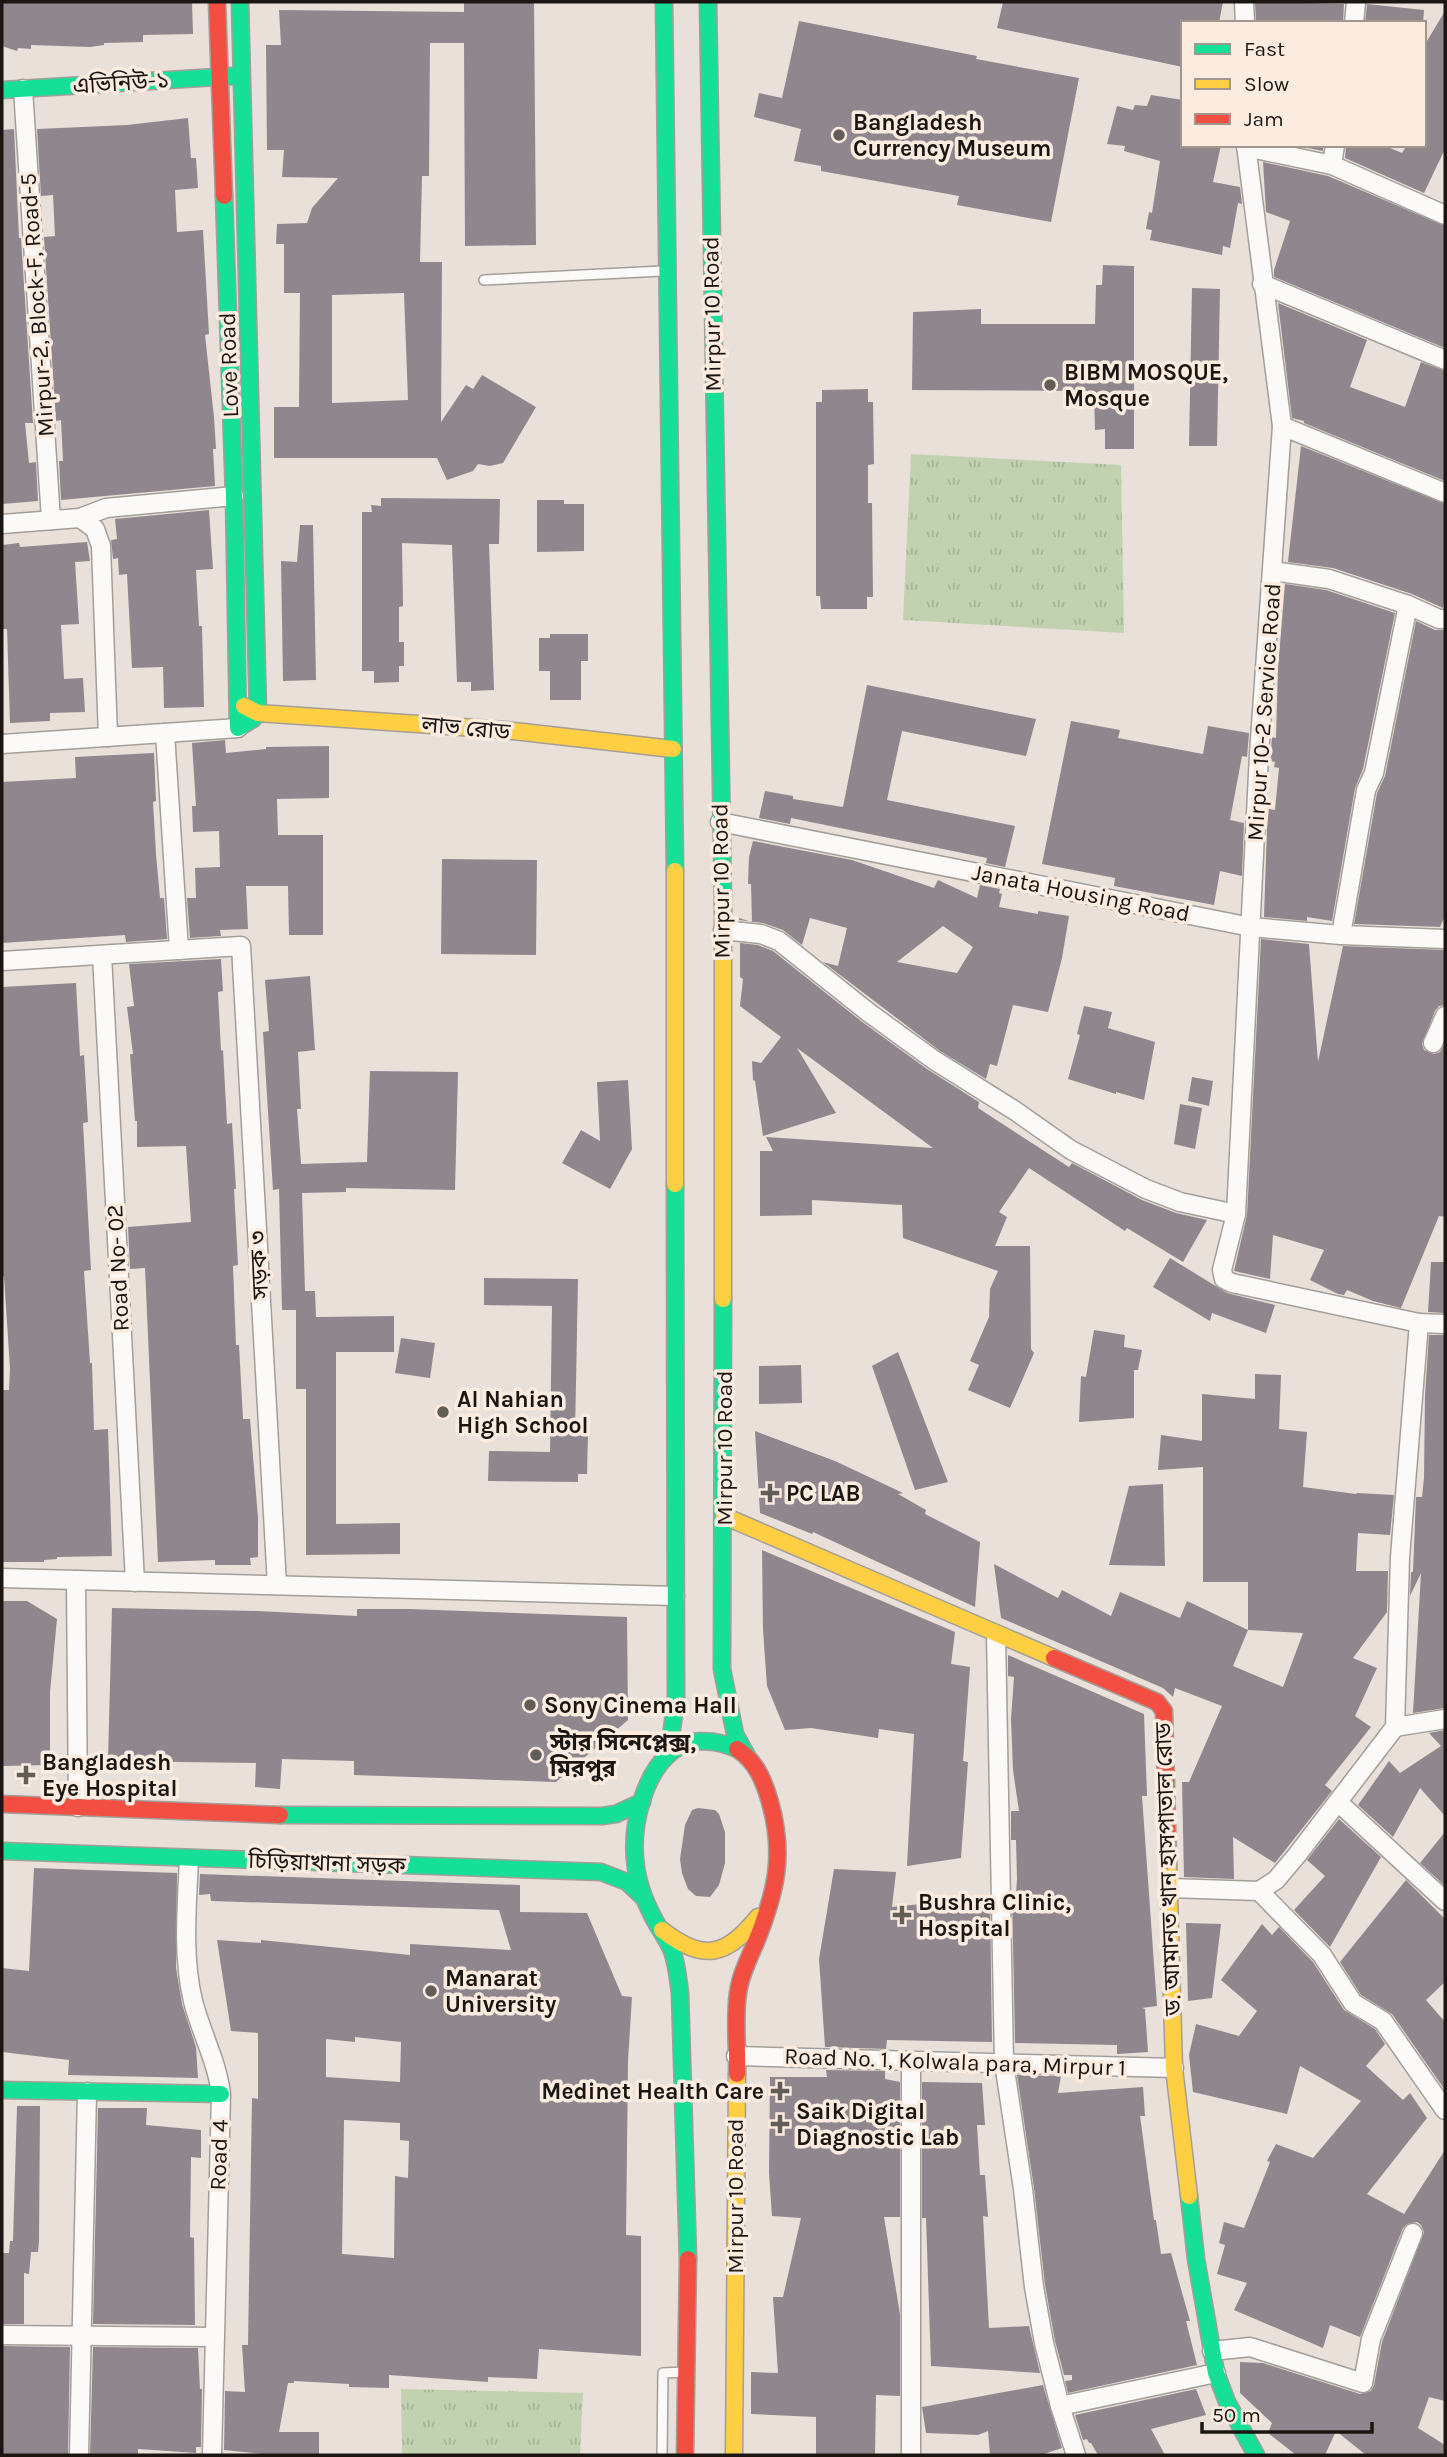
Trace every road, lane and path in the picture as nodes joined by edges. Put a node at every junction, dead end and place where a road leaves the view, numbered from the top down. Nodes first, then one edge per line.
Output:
1 (217, 2) edge
2 (240, 2) edge
3 (664, 2) edge
4 (708, 2) edge
5 (1244, 2) edge
6 (1356, 2) edge
7 (1245, 21) edge
8 (1354, 21) edge
9 (241, 76) junction
10 (218, 77) junction
11 (23, 89) junction
12 (2, 90) edge
13 (1246, 147) edge
14 (1251, 147) edge
15 (1335, 147) edge
16 (1332, 165) junction
17 (1445, 215) edge
18 (668, 271) junction
19 (484, 280) dead end
20 (1262, 284) junction
21 (1445, 360) edge
22 (1282, 426) junction
23 (1445, 493) edge
24 (234, 496) junction
25 (80, 518) junction
26 (51, 520) junction
27 (2, 524) edge
28 (1272, 571) junction
29 (1408, 605) junction
30 (1445, 619) edge
31 (238, 696) junction
32 (258, 713) junction
33 (238, 728) junction
34 (165, 733) junction
35 (108, 737) junction
36 (2, 744) edge
37 (673, 749) junction
38 (720, 822) junction
39 (1251, 927) junction
40 (723, 930) junction
41 (1342, 935) junction
42 (1445, 939) edge
43 (179, 950) junction
44 (102, 955) junction
45 (2, 961) edge
46 (1445, 1016) edge
47 (1433, 1043) dead end
48 (1236, 1214) junction
49 (1419, 1323) junction
50 (1445, 1324) edge
51 (724, 1516) junction
52 (2, 1578) edge
53 (76, 1580) junction
54 (135, 1581) junction
55 (277, 1585) junction
56 (676, 1596) junction
57 (996, 1634) junction
58 (1445, 1719) edge
59 (1395, 1727) junction
60 (669, 1753) junction
61 (747, 1756) junction
62 (642, 1802) junction
63 (1338, 1802) junction
64 (2, 1804) edge
65 (78, 1807) junction
66 (2, 1851) edge
67 (189, 1859) junction
68 (1170, 1888) junction
69 (775, 1891) junction
70 (1259, 1891) junction
71 (643, 1897) junction
72 (1445, 1900) edge
73 (661, 1930) junction
74 (736, 2056) junction
75 (911, 2061) junction
76 (1004, 2063) junction
77 (1174, 2068) junction
78 (2, 2091) edge
79 (87, 2092) junction
80 (221, 2094) junction
81 (1445, 2110) edge
82 (1413, 2233) dead end
83 (2, 2335) edge
84 (81, 2336) junction
85 (214, 2337) junction
86 (1212, 2351) junction
87 (687, 2372) junction
88 (1216, 2373) junction
89 (1060, 2406) junction
90 (79, 2455) edge
91 (212, 2455) edge
92 (662, 2455) edge
93 (685, 2455) edge
94 (734, 2455) edge
95 (911, 2455) edge
96 (1076, 2455) edge
97 (1256, 2455) edge

1 - 10 main road, Love Road
2 - 9 main road, Love Road
3 - 18 main road, Mirpur 10 Road
4 - 38 main road, Mirpur 10 Road
5 - 7 street
6 - 8 street
9 - 10 main road, এভিনিউ-১
9 - 32 main road, Love Road
10 - 11 main road, এভিনিউ-১
10 - 24 main road, Love Road
11 - 12 main road, এভিনিউ-১
11 - 26 street, Mirpur-2, Block-F, Road-5
13 - 20 street, Mirpur 10-2 Service Road
14 - 16 street
15 - 16 street
16 - 17 street
18 - 19 lane
18 - 37 main road, Mirpur 10 Road
20 - 21 street
20 - 22 street, Mirpur 10-2 Service Road
22 - 23 street
22 - 28 street, Mirpur 10-2 Service Road
24 - 25 street
24 - 31 main road, Love Road
25 - 26 street
25 - 35 street
26 - 27 street
28 - 29 street
28 - 39 street, Mirpur 10-2 Service Road
29 - 30 street
29 - 41 street
31 - 32 main road
31 - 33 main road, Love Road
32 - 33 main road
32 - 37 main road, লাভ রোড
33 - 34 street
34 - 35 street
34 - 43 street
35 - 36 street
37 - 56 main road, Mirpur 10 Road
38 - 39 street, Janata Housing Road
38 - 40 main road, Mirpur 10 Road
39 - 41 street, Janata Housing Road
39 - 48 street, Mirpur 10-2 Service Road
40 - 48 street
40 - 51 main road, Mirpur 10 Road
41 - 42 street, Janata Housing Road
43 - 44 street
43 - 55 street, সড়ক ৩
44 - 45 street
44 - 54 street, Road No- 02
46 - 47 street
48 - 49 street, Mirpur 10-2 Service Road
49 - 50 street
49 - 59 street
51 - 57 main road, ড. আমানত খান হাসপাতাল রোড
51 - 61 main road, Mirpur 10 Road
52 - 53 street
53 - 54 street
53 - 65 street
54 - 55 street
55 - 56 street
56 - 60 main road, Mirpur 10 Road
57 - 68 main road, ড. আমানত খান হাসপাতাল রোড
57 - 76 street
58 - 59 street
59 - 63 street
60 - 61 main road
60 - 62 main road
61 - 69 main road
62 - 65 main road, চিড়িয়াখানা সড়ক
62 - 71 main road
63 - 70 street
63 - 72 street
64 - 65 main road, চিড়িয়াখানা সড়ক
66 - 67 main road, চিড়িয়াখানা সড়ক
67 - 71 main road, চিড়িয়াখানা সড়ক
67 - 80 street, Road 4
68 - 70 street
68 - 77 main road, ড. আমানত খান হাসপাতাল রোড
69 - 73 main road
69 - 74 main road, Mirpur 10 Road
70 - 81 street
71 - 73 main road
73 - 87 main road, Mirpur 10 Road
74 - 75 street, Road No. 1, Kolwala para, Mirpur 1
74 - 94 main road, Mirpur 10 Road
75 - 76 street, Road No. 1, Kolwala para, Mirpur 1
75 - 95 street
76 - 77 street, Road No. 1, Kolwala para, Mirpur 1
76 - 89 street
77 - 86 main road, ড. আমানত খান হাসপাতাল রোড
78 - 79 main road
79 - 80 main road
79 - 84 street
80 - 85 street, Road 4
82 - 86 street
83 - 84 street
84 - 85 street
84 - 90 street
85 - 91 street, Road 4
86 - 88 main road, ড. আমানত খান হাসপাতাল রোড
87 - 92 lane
87 - 93 main road, Mirpur 10 Road
88 - 89 street
88 - 97 main road, ড. আমানত খান হাসপাতাল রোড
89 - 96 street

